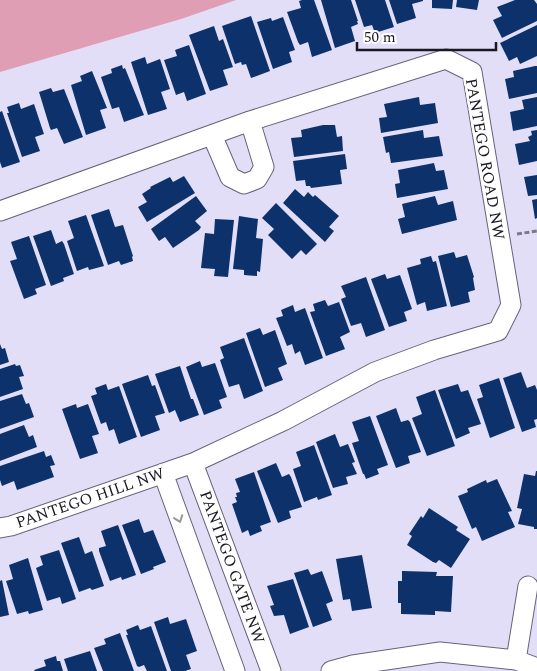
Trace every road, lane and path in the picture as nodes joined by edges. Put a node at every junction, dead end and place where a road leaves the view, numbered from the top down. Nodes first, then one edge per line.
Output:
1 (250, 121) junction
2 (212, 135) junction
3 (0, 210) edge
4 (178, 468) junction
5 (0, 528) edge
6 (528, 586) dead end
7 (516, 660) junction
8 (537, 668) edge
9 (235, 671) edge
10 (271, 671) edge
11 (331, 671) edge

1 - 2 street, PANTEGO ROAD NW
1 - 2 street
1 - 4 street, PANTEGO ROAD NW
2 - 3 street, PANTEGO ROAD NW
4 - 5 street, PANTEGO HILL NW
4 -> 9 street, PANTEGO GATE NW
4 - 10 street, PANTEGO GATE NW
6 - 7 street
7 - 8 street
7 - 11 street

